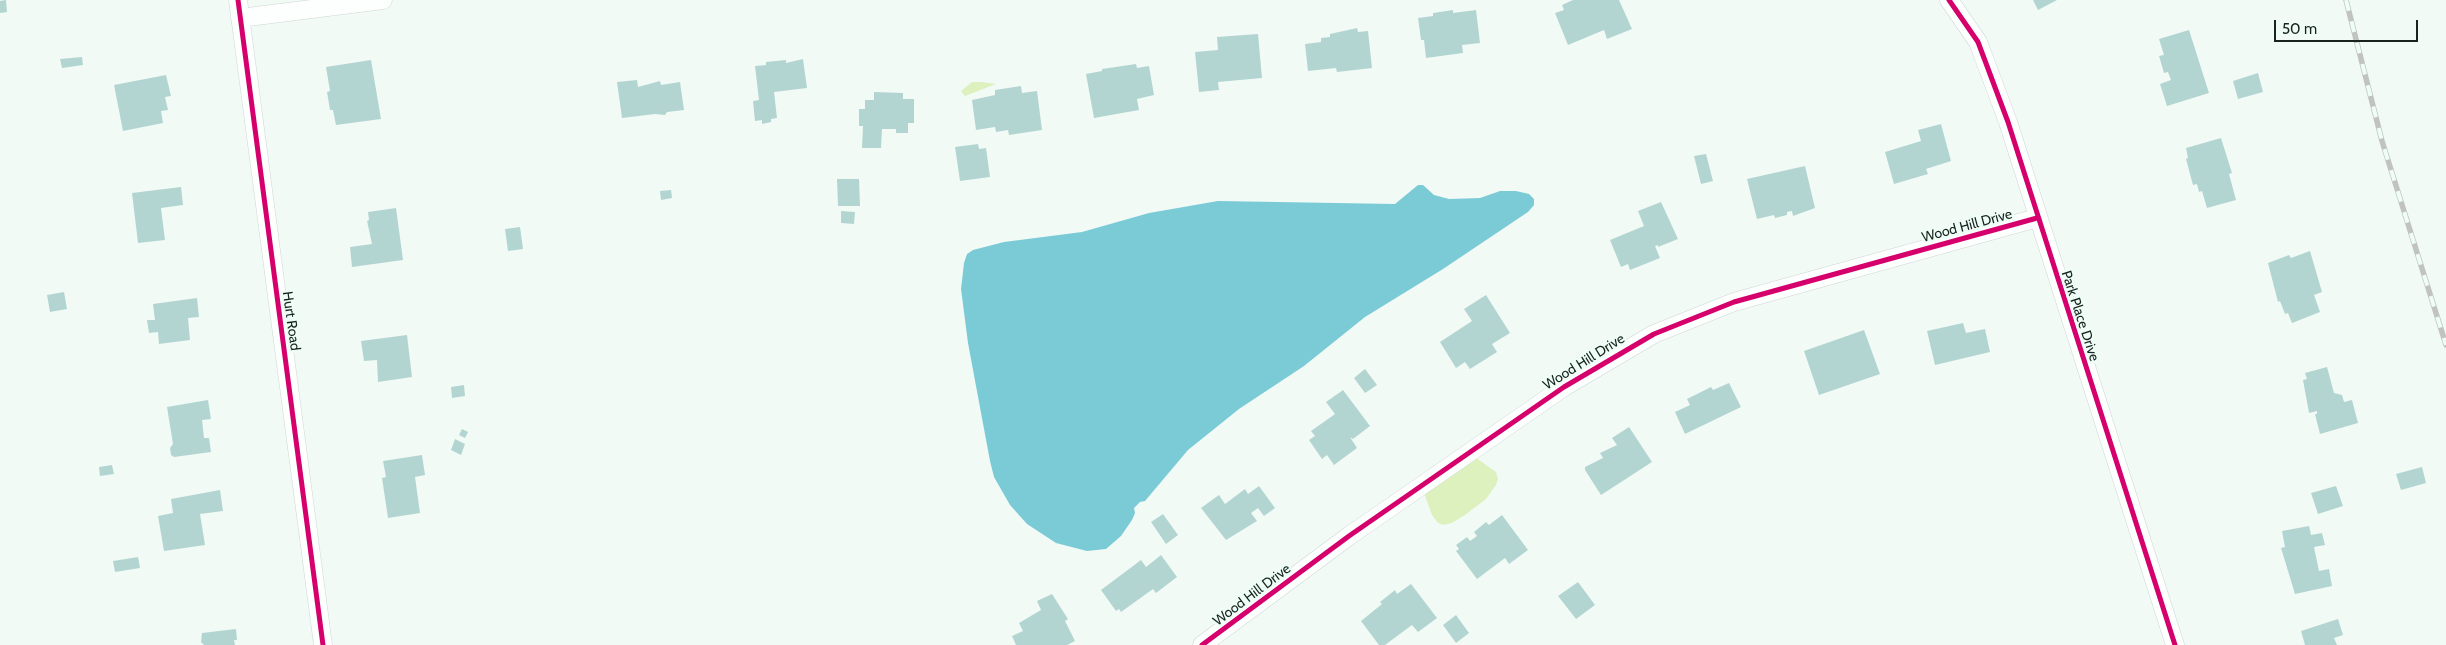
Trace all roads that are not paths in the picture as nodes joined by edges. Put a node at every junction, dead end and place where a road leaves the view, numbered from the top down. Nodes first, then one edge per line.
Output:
1 (238, 0) edge
2 (383, 0) edge
3 (1949, 0) edge
4 (240, 18) junction
5 (2037, 218) junction
6 (322, 645) edge
7 (1202, 645) edge
8 (2175, 645) edge

1 - 4 street, Hurt Road
2 - 4 street
3 - 5 street, Park Place Drive
4 - 6 street, Hurt Road
5 - 7 street, Wood Hill Drive
5 - 8 street, Park Place Drive

